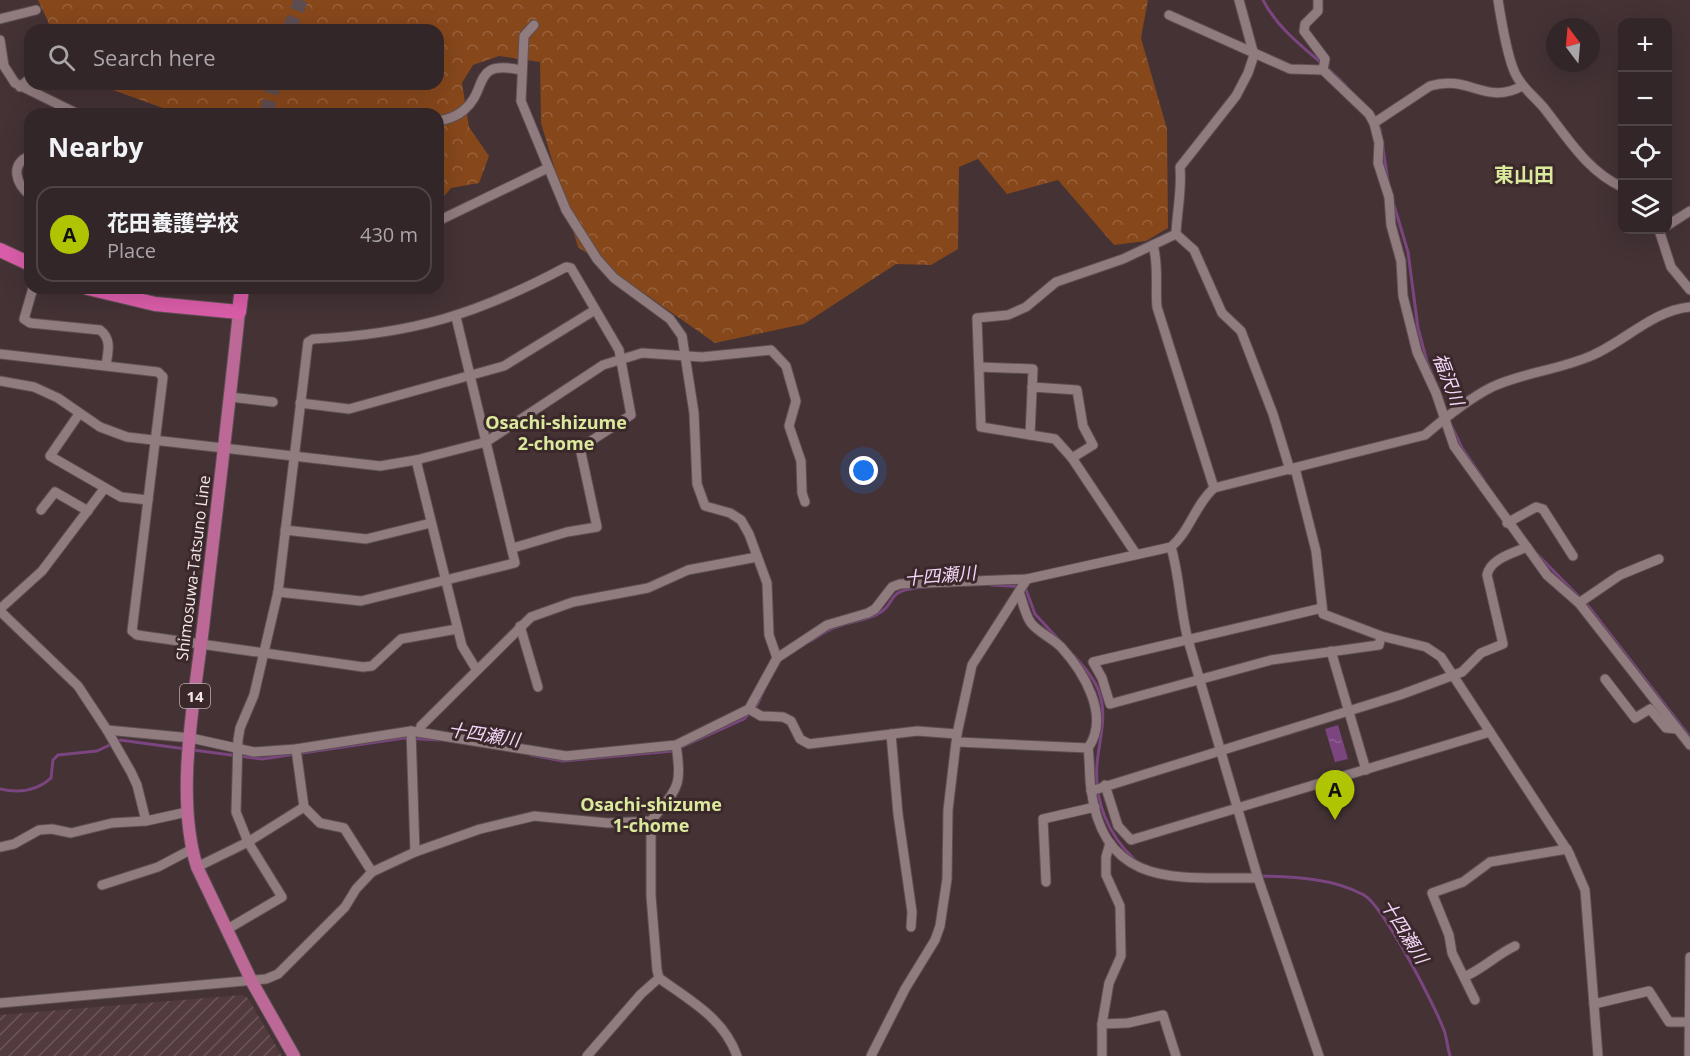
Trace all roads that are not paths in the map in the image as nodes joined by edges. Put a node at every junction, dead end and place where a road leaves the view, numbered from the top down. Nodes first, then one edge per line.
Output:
1 (1239, 0) edge
2 (1318, 0) edge
3 (1498, 0) edge
4 (36, 10) dead end
5 (1169, 15) dead end
6 (0, 19) edge
7 (534, 25) dead end
8 (0, 40) edge
9 (1254, 55) junction
10 (521, 70) junction
11 (1323, 70) junction
12 (24, 83) edge
13 (1522, 86) junction
14 (20, 87) junction
15 (24, 89) edge
16 (26, 90) edge
17 (65, 108) edge
18 (444, 120) edge
19 (1374, 123) junction
20 (24, 161) edge
21 (548, 168) junction
22 (1618, 184) edge
23 (24, 190) edge
24 (1690, 211) edge
25 (444, 218) edge
26 (1672, 223) edge
27 (1176, 234) junction
28 (1663, 234) edge
29 (1153, 245) junction
30 (0, 250) edge
31 (24, 261) edge
32 (1690, 290) edge
33 (31, 294) edge
34 (113, 294) edge
35 (145, 294) edge
36 (241, 294) edge
37 (1690, 307) edge
38 (239, 310) junction
39 (595, 310) junction
40 (456, 317) junction
41 (0, 354) edge
42 (685, 355) junction
43 (621, 357) junction
44 (106, 365) junction
45 (979, 367) junction
46 (471, 376) junction
47 (0, 381) edge
48 (1032, 387) junction
49 (230, 396) junction
50 (273, 402) dead end
51 (300, 403) junction
52 (79, 414) junction
53 (1443, 420) junction
54 (1030, 435) junction
55 (155, 441) junction
56 (486, 442) junction
57 (224, 449) junction
58 (293, 458) junction
59 (1072, 458) junction
60 (416, 460) junction
61 (1293, 469) junction
62 (1214, 488) junction
63 (104, 489) junction
64 (148, 500) junction
65 (804, 502) dead end
66 (41, 510) dead end
67 (88, 510) junction
68 (431, 523) junction
69 (1507, 523) junction
70 (285, 530) junction
71 (1171, 547) junction
72 (1527, 547) junction
73 (513, 548) junction
74 (1136, 554) junction
75 (1573, 556) dead end
76 (757, 557) junction
77 (1659, 559) dead end
78 (1027, 579) junction
79 (446, 581) junction
80 (278, 592) junction
81 (1019, 592) junction
82 (1579, 603) junction
83 (1322, 608) junction
84 (0, 610) edge
85 (520, 626) junction
86 (457, 629) junction
87 (1381, 636) junction
88 (1188, 640) junction
89 (201, 643) junction
90 (263, 651) junction
91 (1331, 651) junction
92 (777, 658) junction
93 (476, 669) junction
94 (1453, 674) junction
95 (1605, 679) dead end
96 (1200, 682) junction
97 (537, 687) dead end
98 (1102, 707) junction
99 (749, 709) junction
100 (1350, 711) junction
101 (1677, 729) junction
102 (107, 730) junction
103 (415, 731) junction
104 (1490, 732) junction
105 (891, 734) junction
106 (191, 738) junction
107 (957, 738) junction
108 (676, 745) junction
109 (1690, 745) edge
110 (239, 748) junction
111 (1088, 748) junction
112 (296, 749) junction
113 (1219, 750) junction
114 (1366, 770) junction
115 (1105, 785) junction
116 (1091, 791) junction
117 (304, 807) junction
118 (1095, 807) junction
119 (1237, 808) junction
120 (187, 812) junction
121 (146, 821) junction
122 (651, 821) junction
123 (248, 842) junction
124 (1110, 843) junction
125 (0, 847) edge
126 (192, 849) junction
127 (1567, 849) junction
128 (415, 852) junction
129 (197, 867) junction
130 (372, 872) junction
131 (1258, 878) junction
132 (1046, 882) dead end
133 (102, 885) dead end
134 (911, 927) dead end
135 (226, 930) junction
136 (1515, 946) dead end
137 (1690, 957) edge
138 (1464, 977) junction
139 (659, 978) junction
140 (252, 982) junction
141 (1475, 1000) dead end
142 (0, 1003) edge
143 (1594, 1004) junction
144 (1689, 1022) edge
145 (1102, 1024) junction
146 (294, 1056) edge
147 (587, 1056) edge
148 (737, 1056) edge
149 (871, 1056) edge
150 (1102, 1056) edge
151 (1176, 1056) edge
152 (1319, 1056) edge
153 (1598, 1056) edge
154 (1689, 1056) edge

1 - 9 street
2 - 11 street
3 - 13 street
4 - 6 street
5 - 9 street
7 - 10 street
8 - 14 street
9 - 11 street
9 - 27 street
10 - 18 street
10 - 21 street
11 - 19 street
12 - 14 street
13 - 19 street
13 - 22 street
14 - 15 street
16 - 17 street
19 - 53 street
20 - 23 street
21 - 25 street
21 - 42 street
24 - 26 street
27 - 29 street
27 - 61 street
28 - 32 street
29 - 45 street
29 - 62 street
30 - 31 highway
33 - 44 street
34 - 38 highway
35 - 38 highway
36 - 38 highway
37 - 53 street
38 - 49 main road, Shimosuwa-Tatsuno Line / 14
39 - 40 street
39 - 43 street
39 - 46 street
40 - 46 street
40 - 51 street
41 - 44 street
42 - 43 street
42 - 65 street
42 - 76 street
43 - 56 street
43 - 73 street
44 - 55 street
45 - 48 street
45 - 54 street
46 - 51 street
46 - 56 street
47 - 52 street
48 - 54 street
48 - 59 street
49 - 50 street
49 - 57 main road, Shimosuwa-Tatsuno Line / 14
51 - 58 street
52 - 55 street
52 - 63 street
53 - 61 street
53 - 69 street
54 - 59 street
55 - 57 street
55 - 64 street
56 - 60 street
56 - 73 street
57 - 58 street
57 - 89 main road, Shimosuwa-Tatsuno Line / 14
58 - 60 street
58 - 70 street
59 - 74 street
60 - 68 street
61 - 62 street
61 - 83 street
62 - 71 street
63 - 64 street
63 - 67 street
64 - 89 street
66 - 67 street
67 - 84 street
68 - 70 street
68 - 79 street
69 - 72 street
69 - 75 street
70 - 80 street
71 - 74 street
71 - 88 street
72 - 82 street
72 - 94 street
73 - 79 street
74 - 78 street
76 - 85 street
76 - 92 street
77 - 82 street
78 - 81 street
78 - 92 street
79 - 80 street
79 - 86 street
80 - 90 street
81 - 98 street
81 - 107 street
82 - 101 street
83 - 87 street
83 - 88 street
84 - 102 street
85 - 93 street
85 - 97 street
86 - 90 street
86 - 93 street
87 - 91 street
87 - 94 street
88 - 96 street
88 - 98 street
89 - 90 street
89 - 106 main road, Shimosuwa-Tatsuno Line / 14
90 - 110 street
91 - 96 street
91 - 100 street
92 - 99 street
93 - 103 street
94 - 100 street
94 - 104 street
95 - 101 street
96 - 98 street
96 - 113 street
98 - 111 street
99 - 105 street
99 - 108 street
100 - 113 street
100 - 114 street
101 - 109 street
102 - 106 street
102 - 121 street
103 - 108 street
103 - 112 street
103 - 128 street
104 - 114 street
104 - 127 street
105 - 107 street
105 - 134 street
106 - 110 street
106 - 120 main road, Shimosuwa-Tatsuno Line / 14
107 - 111 street
107 - 149 street
108 - 122 street
110 - 112 street
110 - 123 street
111 - 116 street
112 - 117 street
113 - 115 street
113 - 119 street
114 - 119 street
115 - 116 street
115 - 119 street
116 - 118 street
117 - 123 street
117 - 130 street
118 - 124 street
118 - 132 street
119 - 131 street
120 - 121 street
120 - 126 main road, Shimosuwa-Tatsuno Line / 14
121 - 125 street
122 - 128 street
122 - 139 street
123 - 129 street
123 - 135 street
124 - 131 street
124 - 145 street
126 - 129 main road, Shimosuwa-Tatsuno Line / 14
126 - 133 street
127 - 138 street
127 - 143 street
128 - 130 street
129 - 135 main road, Shimosuwa-Tatsuno Line / 14
130 - 140 street
131 - 152 street
135 - 140 main road, Shimosuwa-Tatsuno Line / 14
136 - 138 street
137 - 144 street
138 - 141 street
139 - 147 street
139 - 148 street
140 - 142 street
140 - 146 main road, Shimosuwa-Tatsuno Line / 14
143 - 144 street
143 - 153 street
144 - 154 street
145 - 150 street
145 - 151 street

